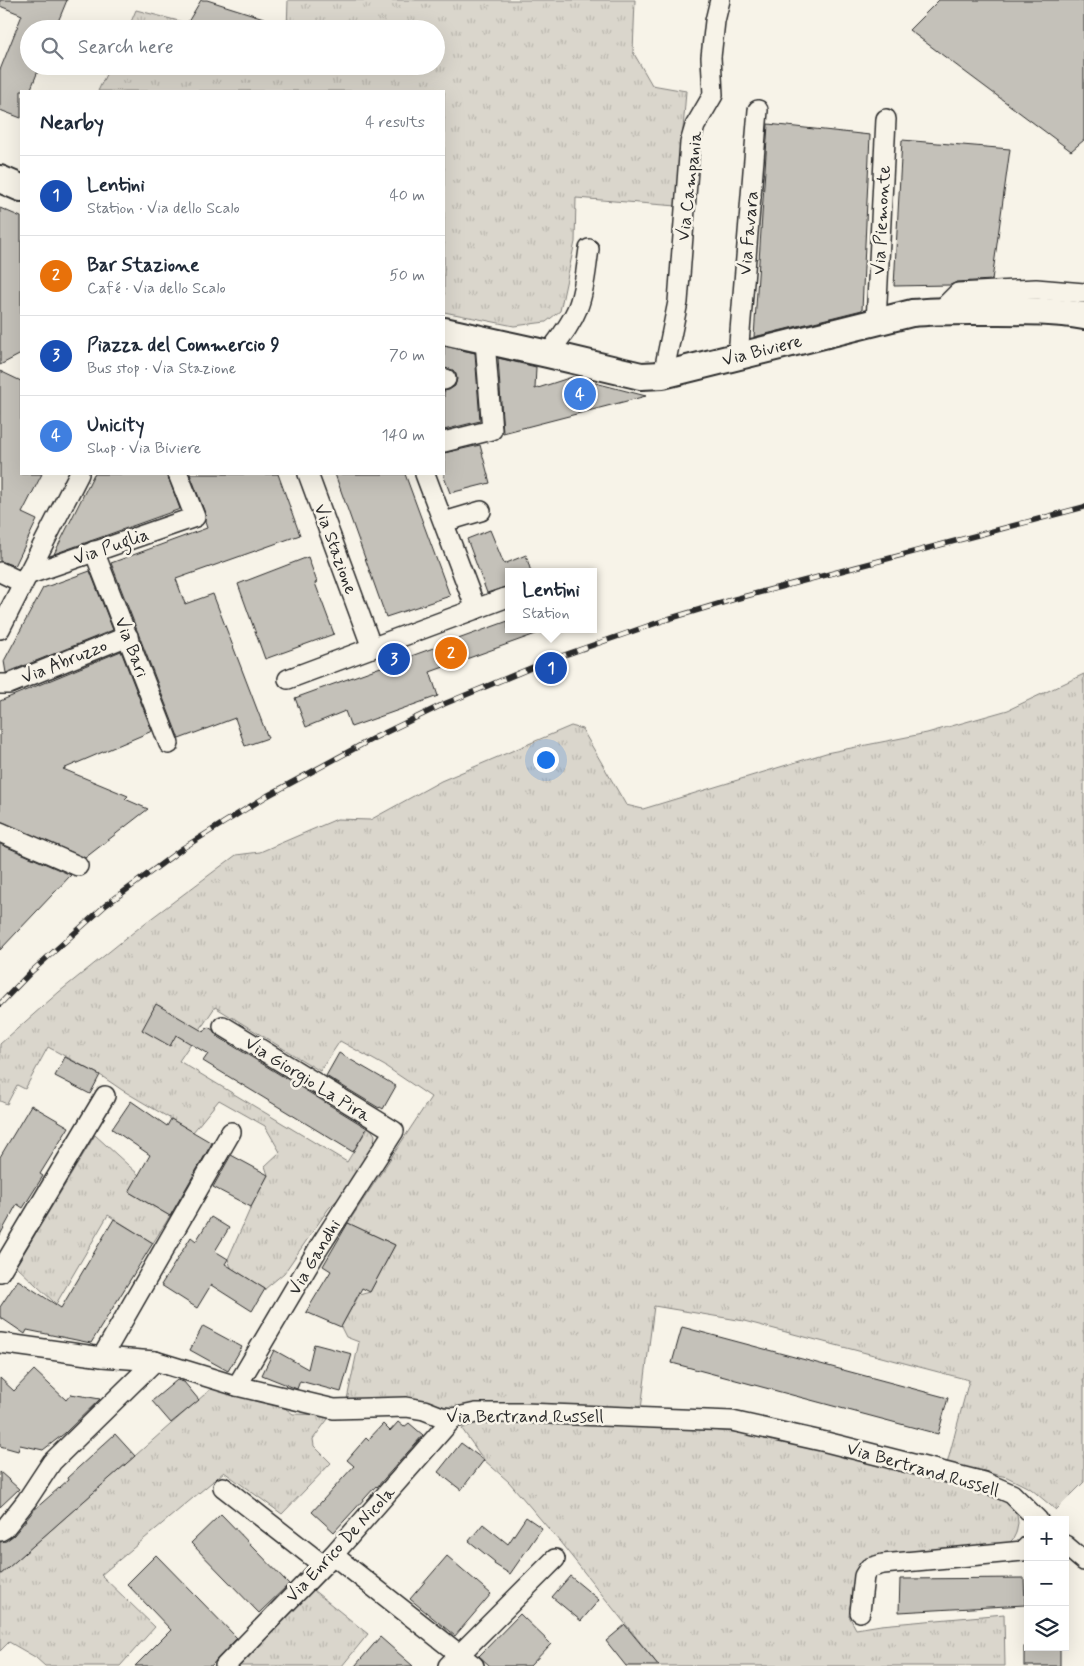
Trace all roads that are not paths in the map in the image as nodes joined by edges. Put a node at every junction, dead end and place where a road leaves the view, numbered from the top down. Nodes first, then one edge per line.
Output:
1 (720, 0) edge
2 (758, 110) dead end
3 (886, 119) dead end
4 (0, 180) edge
5 (20, 188) edge
6 (589, 249) dead end
7 (1084, 293) edge
8 (941, 310) junction
9 (1084, 316) edge
10 (876, 322) junction
11 (445, 331) edge
12 (485, 341) junction
13 (548, 354) junction
14 (738, 356) junction
15 (663, 375) junction
16 (445, 442) edge
17 (78, 475) edge
18 (178, 475) edge
19 (308, 475) edge
20 (425, 475) edge
21 (481, 510) dead end
22 (444, 522) junction
23 (94, 551) junction
24 (0, 572) edge
25 (25, 579) junction
26 (505, 597) edge
27 (473, 602) junction
28 (0, 629) edge
29 (128, 636) junction
30 (372, 648) junction
31 (288, 679) dead end
32 (0, 684) edge
33 (169, 744) dead end
34 (0, 832) edge
35 (78, 866) dead end
36 (223, 1026) dead end
37 (105, 1096) dead end
38 (394, 1131) joint
39 (231, 1132) dead end
40 (0, 1272) edge
41 (0, 1343) edge
42 (102, 1357) junction
43 (155, 1361) junction
44 (238, 1386) junction
45 (453, 1418) junction
46 (223, 1487) dead end
47 (1034, 1516) edge
48 (0, 1531) edge
49 (1024, 1549) edge
50 (1069, 1549) edge
51 (554, 1559) dead end
52 (328, 1560) junction
53 (1084, 1562) edge
54 (860, 1612) dead end
55 (460, 1662) edge
56 (225, 1666) edge

1 - 15 street, Via Campania
2 - 14 street, Via Favara
3 - 10 street, Via Piemonte
4 - 5 main road
6 - 13 street
7 - 8 street
8 - 9 main road, Via Biviere
8 - 10 main road, Via Biviere
10 - 14 main road, Via Biviere
11 - 12 main road, Via Biviere
12 - 13 main road, Via Biviere
12 - 16 street
13 - 15 main road, Via Biviere
14 - 15 main road, Via Biviere
17 - 25 street
18 - 23 street, Via Puglia
19 - 30 street, Via Stazione
20 - 22 street
21 - 22 street
22 - 27 street
23 - 25 street, Via Puglia
23 - 29 street, Via Bari
24 - 25 street
25 - 28 street
26 - 27 street
27 - 30 street
29 - 32 street, Via Abruzzo
29 - 33 street, Via Bari
30 - 31 street
34 - 35 street
36 - 38 street, Via Giorgio La Pira
37 - 40 street
38 - 44 street, Via Gandhi
39 - 42 street
41 - 42 street, Via Bertrand Russell
42 - 43 street, Via Bertrand Russell
43 - 44 street, Via Bertrand Russell
43 - 48 street
44 - 45 street, Via Bertrand Russell
45 - 47 street, Via Bertrand Russell
45 - 52 street, Via Enrico De Nicola
46 - 52 street
49 - 54 street
50 - 53 street
51 - 55 street
52 - 55 street
52 - 56 street, Via Enrico De Nicola

